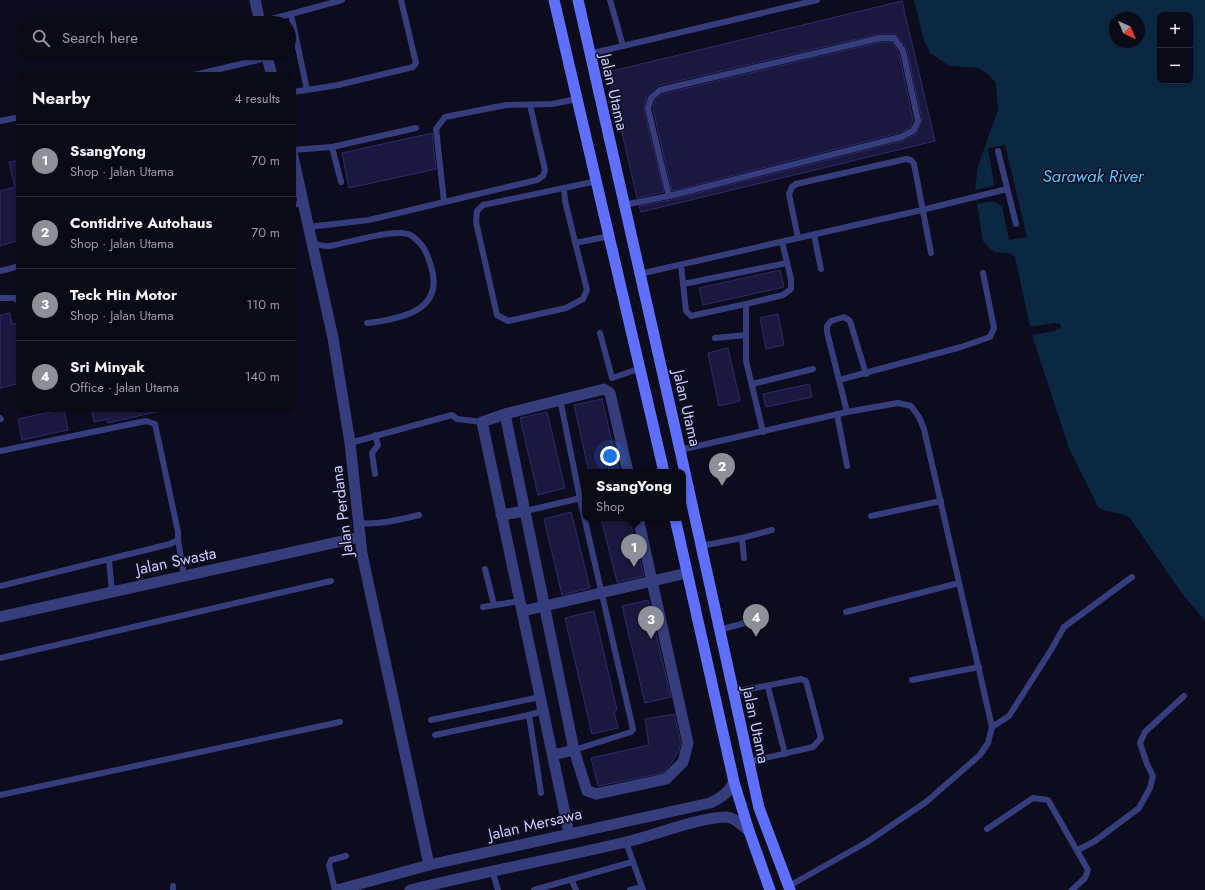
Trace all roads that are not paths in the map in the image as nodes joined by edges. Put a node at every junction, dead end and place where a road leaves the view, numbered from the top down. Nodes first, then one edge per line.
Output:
1 (255, 0) edge
2 (342, 0) edge
3 (401, 0) edge
4 (554, 0) edge
5 (578, 0) edge
6 (610, 0) edge
7 (817, 0) edge
8 (291, 14) joint
9 (259, 16) edge
10 (283, 16) edge
11 (296, 38) edge
12 (623, 46) junction
13 (589, 54) junction
14 (248, 60) edge
15 (267, 60) edge
16 (204, 72) edge
17 (271, 72) edge
18 (307, 90) junction
19 (296, 91) edge
20 (577, 99) junction
21 (530, 105) junction
22 (16, 118) edge
23 (0, 121) edge
24 (416, 128) dead end
25 (332, 147) junction
26 (296, 151) edge
27 (998, 151) dead end
28 (597, 180) junction
29 (341, 182) dead end
30 (564, 189) junction
31 (1007, 189) junction
32 (296, 193) edge
33 (669, 196) junction
34 (444, 201) junction
35 (297, 204) edge
36 (623, 205) junction
37 (922, 210) junction
38 (1016, 224) dead end
39 (308, 227) junction
40 (814, 235) junction
41 (610, 236) junction
42 (798, 238) junction
43 (782, 242) junction
44 (311, 243) junction
45 (575, 243) junction
46 (931, 253) dead end
47 (787, 263) junction
48 (681, 265) junction
49 (16, 267) edge
50 (821, 269) dead end
51 (0, 271) edge
52 (639, 274) junction
53 (983, 274) dead end
54 (683, 284) junction
55 (0, 298) edge
56 (16, 300) edge
57 (746, 304) junction
58 (367, 323) dead end
59 (600, 333) dead end
60 (746, 335) junction
61 (715, 338) dead end
62 (641, 368) junction
63 (813, 369) dead end
64 (866, 374) junction
65 (839, 380) junction
66 (752, 384) junction
67 (560, 399) junction
68 (846, 412) junction
69 (505, 414) junction
70 (837, 414) junction
71 (482, 422) junction
72 (763, 432) junction
73 (375, 435) junction
74 (350, 442) junction
75 (680, 450) junction
76 (0, 451) edge
77 (847, 466) dead end
78 (627, 469) edge
79 (663, 469) edge
80 (684, 469) edge
81 (375, 474) dead end
82 (686, 477) edge
83 (582, 498) edge
84 (941, 500) junction
85 (526, 511) junction
86 (419, 514) dead end
87 (501, 515) junction
88 (871, 516) dead end
89 (587, 521) edge
90 (639, 521) edge
91 (676, 521) edge
92 (358, 523) junction
93 (772, 530) dead end
94 (360, 537) junction
95 (742, 538) junction
96 (178, 540) junction
97 (701, 546) junction
98 (744, 558) dead end
99 (109, 560) junction
100 (485, 569) dead end
101 (688, 573) junction
102 (184, 576) junction
103 (1132, 577) dead end
104 (330, 581) dead end
105 (652, 582) junction
106 (959, 583) junction
107 (0, 586) edge
108 (112, 592) junction
109 (603, 593) junction
110 (494, 605) junction
111 (545, 605) junction
112 (521, 606) junction
113 (483, 607) dead end
114 (846, 612) dead end
115 (0, 617) edge
116 (756, 620) dead end
117 (719, 630) junction
118 (0, 658) edge
119 (979, 666) junction
120 (912, 680) dead end
121 (768, 687) junction
122 (733, 692) junction
123 (1184, 696) dead end
124 (540, 697) junction
125 (543, 711) junction
126 (530, 715) junction
127 (431, 720) dead end
128 (340, 722) dead end
129 (992, 727) junction
130 (435, 735) dead end
131 (574, 750) junction
132 (785, 754) junction
133 (553, 755) junction
134 (748, 762) junction
135 (734, 782) junction
136 (541, 793) dead end
137 (0, 795) edge
138 (987, 829) dead end
139 (748, 831) junction
140 (570, 833) junction
141 (626, 842) junction
142 (1078, 850) junction
143 (346, 856) dead end
144 (632, 862) junction
145 (429, 865) junction
146 (492, 870) junction
147 (571, 879) junction
148 (642, 888) edge
149 (789, 888) edge
150 (416, 889) edge
151 (336, 890) edge
152 (498, 890) edge
153 (534, 890) edge
154 (576, 890) edge
155 (630, 890) edge
156 (770, 890) edge
157 (1072, 890) edge

1 - 9 street
2 - 8 lane
3 - 18 lane
4 - 20 main road
5 - 13 main road, Jalan Utama
6 - 12 lane
7 - 12 lane
8 - 10 lane
11 - 18 lane
12 - 13 lane
13 - 36 main road, Jalan Utama
14 - 16 lane
15 - 17 street
18 - 19 lane
20 - 21 lane
20 - 28 main road
21 - 34 lane
21 - 34 lane
22 - 23 lane
24 - 25 lane
25 - 26 lane
25 - 29 lane
27 - 31 lane
28 - 30 lane
28 - 41 main road
30 - 45 lane
30 - 45 lane
31 - 37 lane
31 - 38 lane
32 - 35 street, Jalan Perdana
33 - 33 lane
33 - 36 lane
34 - 39 lane
35 - 39 street, Jalan Perdana
36 - 52 main road, Jalan Utama
37 - 40 lane
37 - 42 lane
37 - 46 lane
39 - 44 street, Jalan Perdana
40 - 42 lane
40 - 50 lane
41 - 45 lane
41 - 62 main road
42 - 43 lane
43 - 47 lane
43 - 48 lane
44 - 58 lane
44 - 74 street, Jalan Perdana
47 - 54 lane
47 - 57 lane
48 - 52 lane
48 - 54 lane
49 - 51 lane
52 - 75 main road, Jalan Utama
53 - 64 lane
54 - 57 lane
55 - 56 lane
57 - 60 lane
59 - 62 lane
60 - 61 lane
60 - 66 lane
62 - 79 main road
63 - 66 lane
64 - 65 lane
64 - 65 lane
65 - 68 lane
66 - 72 lane
67 - 69 street
67 - 78 street
67 - 83 lane
68 - 70 lane
68 - 84 lane
69 - 71 street
69 - 85 street
70 - 72 lane
70 - 77 lane
71 - 73 lane
71 - 87 street
72 - 75 lane
73 - 74 lane
73 - 81 lane
74 - 92 street, Jalan Perdana
75 - 80 main road, Jalan Utama
76 - 96 lane
82 - 97 main road, Jalan Utama
83 - 85 lane
84 - 88 lane
84 - 106 lane
85 - 87 street
85 - 111 street
86 - 92 lane
87 - 112 street
89 - 109 lane
90 - 105 street
91 - 101 main road, Jalan Utama
92 - 94 street, Jalan Perdana
93 - 95 lane
94 - 102 street, Jalan Swasta
94 - 145 street, Jalan Perdana
95 - 97 lane
95 - 98 lane
96 - 99 lane
96 - 102 lane
97 - 117 main road, Jalan Utama
99 - 107 lane
99 - 108 lane
100 - 110 lane
101 - 105 street
101 - 135 main road, Jalan Utama
102 - 108 street, Jalan Swasta
103 - 129 lane
104 - 118 lane
105 - 109 street
105 - 131 street
106 - 114 lane
106 - 119 lane
108 - 115 street, Jalan Swasta
109 - 111 street
109 - 131 lane
110 - 112 lane
110 - 113 lane
111 - 112 street
111 - 131 street
112 - 124 street
116 - 117 lane
117 - 122 main road, Jalan Utama
119 - 120 lane
119 - 129 lane
121 - 122 lane
121 - 132 lane
121 - 132 lane
122 - 134 main road, Jalan Utama
123 - 142 lane
124 - 125 street
124 - 127 lane
125 - 126 lane
125 - 133 street
126 - 130 lane
126 - 136 lane
128 - 137 lane
129 - 149 lane
131 - 133 street
132 - 134 lane
133 - 140 street
134 - 149 main road, Jalan Utama
135 - 139 main road, Jalan Utama
135 - 140 street, Jalan Mersawa
138 - 142 lane
139 - 141 street
139 - 156 main road, Jalan Utama
140 - 145 street, Jalan Mersawa
141 - 144 lane
141 - 146 street
142 - 157 lane
143 - 151 lane
144 - 147 lane
144 - 148 lane
145 - 151 street, Jalan Mersawa
146 - 150 street
146 - 152 lane
147 - 153 lane
147 - 154 lane
148 - 155 lane

